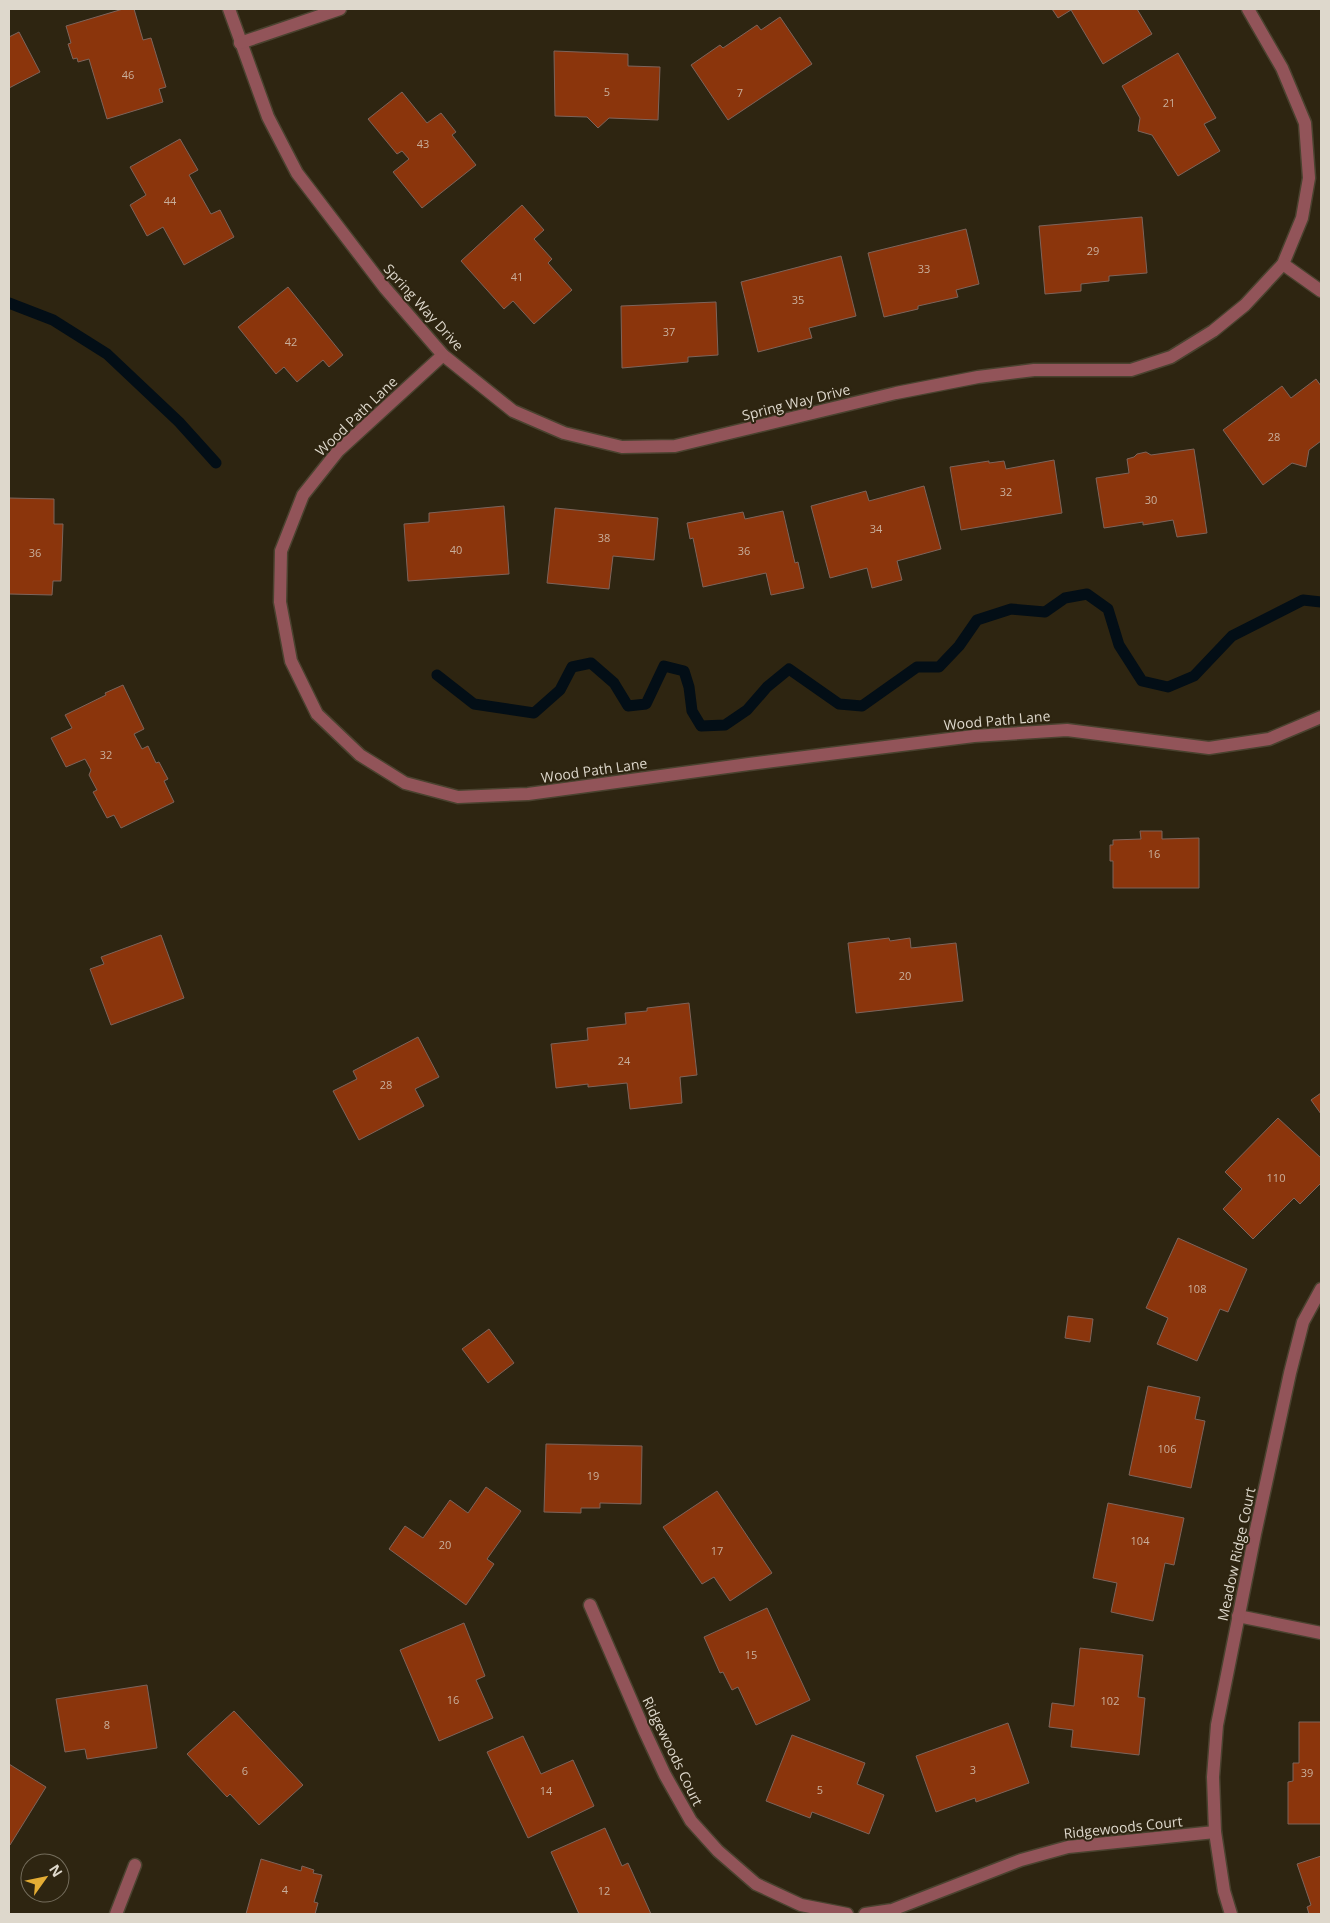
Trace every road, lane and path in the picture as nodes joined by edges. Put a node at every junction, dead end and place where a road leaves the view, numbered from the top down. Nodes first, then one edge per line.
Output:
1 (229, 9) edge
2 (340, 9) edge
3 (1248, 9) edge
4 (240, 43) junction
5 (1283, 264) junction
6 (1321, 291) edge
7 (443, 354) junction
8 (1321, 717) edge
9 (1321, 1289) edge
10 (590, 1605) dead end
11 (1238, 1616) junction
12 (1321, 1633) edge
13 (1216, 1832) junction
14 (135, 1865) dead end
15 (116, 1914) edge
16 (847, 1914) edge
17 (865, 1914) edge
18 (1231, 1914) edge

1 - 4 street, Spring Way Drive
2 - 4 street
3 - 5 street, Spring Way Drive
4 - 7 street, Spring Way Drive
5 - 6 street
5 - 7 street, Spring Way Drive
7 - 8 street, Wood Path Lane
9 - 11 street, Meadow Ridge Court
10 - 16 street, Ridgewoods Court
11 - 12 street
11 - 13 street, Meadow Ridge Court
13 - 17 street, Ridgewoods Court
13 - 18 street, Meadow Ridge Court
14 - 15 street

